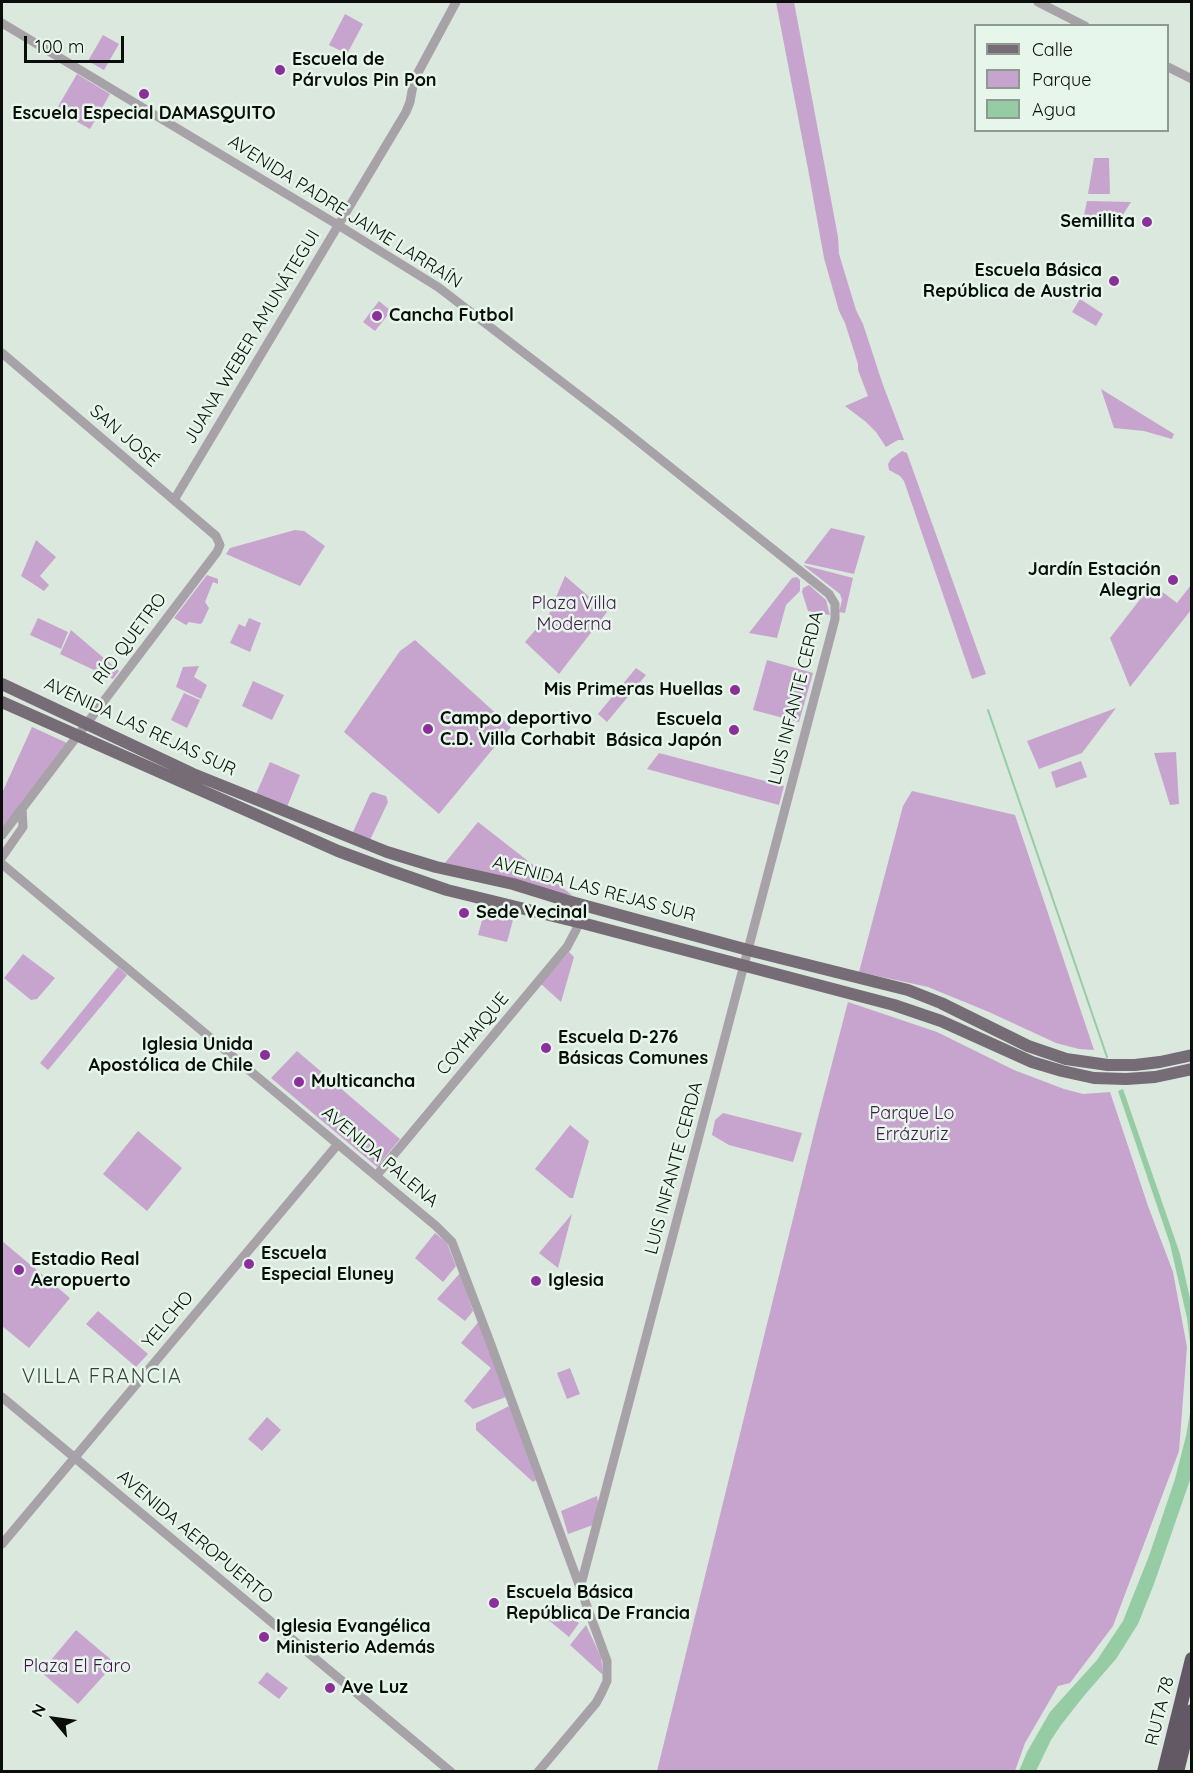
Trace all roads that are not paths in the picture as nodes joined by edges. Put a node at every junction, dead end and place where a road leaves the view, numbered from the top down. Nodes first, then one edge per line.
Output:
1 (456, 2) edge
2 (1038, 2) edge
3 (2, 22) edge
4 (1081, 24) edge
5 (1169, 68) edge
6 (1191, 79) edge
7 (338, 225) junction
8 (2, 353) edge
9 (174, 500) junction
10 (219, 546) joint
11 (795, 568) joint
12 (2, 684) edge
13 (2, 702) edge
14 (87, 723) junction
15 (77, 736) junction
16 (22, 808) junction
17 (2, 835) edge
18 (2, 856) edge
19 (2, 864) edge
20 (583, 905) junction
21 (578, 922) junction
22 (748, 950) junction
23 (744, 966) junction
24 (1191, 1055) edge
25 (1191, 1069) edge
26 (338, 1144) junction
27 (376, 1176) junction
28 (2, 1397) edge
29 (74, 1457) junction
30 (2, 1544) edge
31 (580, 1588) junction
32 (1191, 1659) edge
33 (1191, 1711) edge
34 (451, 1772) edge
35 (538, 1772) edge
36 (1164, 1772) edge
37 (1177, 1772) edge

1 - 7 street, JUANA WEBER AMUNÁTEGUI
2 - 4 street
3 - 7 street, AVENIDA PADRE JAIME LARRAÍN
5 - 6 street
7 - 9 street, JUANA WEBER AMUNÁTEGUI
7 - 11 street, AVENIDA PADRE JAIME LARRAÍN
8 - 9 street, SAN JOSÉ
9 - 10 street, SAN JOSÉ
10 - 14 street, RÍO QUETRO
11 - 22 street, LUIS INFANTE CERDA
12 - 14 main road, AVENIDA LAS REJAS SUR
13 - 15 main road, AVENIDA LAS REJAS SUR
14 - 15 street, RÍO QUETRO
14 - 20 main road, AVENIDA LAS REJAS SUR
15 - 16 street, RÍO QUETRO
15 - 21 main road, AVENIDA LAS REJAS SUR
16 - 17 street, RÍO QUETRO
16 - 18 street, RÍO QUETRO
19 - 26 street, AVENIDA PALENA
20 - 21 street, COYHAIQUE
20 - 22 main road, AVENIDA LAS REJAS SUR
21 - 23 main road, AVENIDA LAS REJAS SUR
21 - 27 street, COYHAIQUE
22 - 23 street, LUIS INFANTE CERDA
22 - 24 main road, AVENIDA LAS REJAS SUR
23 - 25 main road, AVENIDA LAS REJAS SUR
23 - 31 street, LUIS INFANTE CERDA
26 - 27 street, AVENIDA PALENA
26 - 29 street, YELCHO
27 - 31 street, AVENIDA PALENA
28 - 29 street, AVENIDA AEROPUERTO
29 - 30 street, YELCHO
29 - 34 street, AVENIDA AEROPUERTO
31 - 35 street
32 - 36 highway, RUTA 78
33 - 37 highway, RUTA 78

